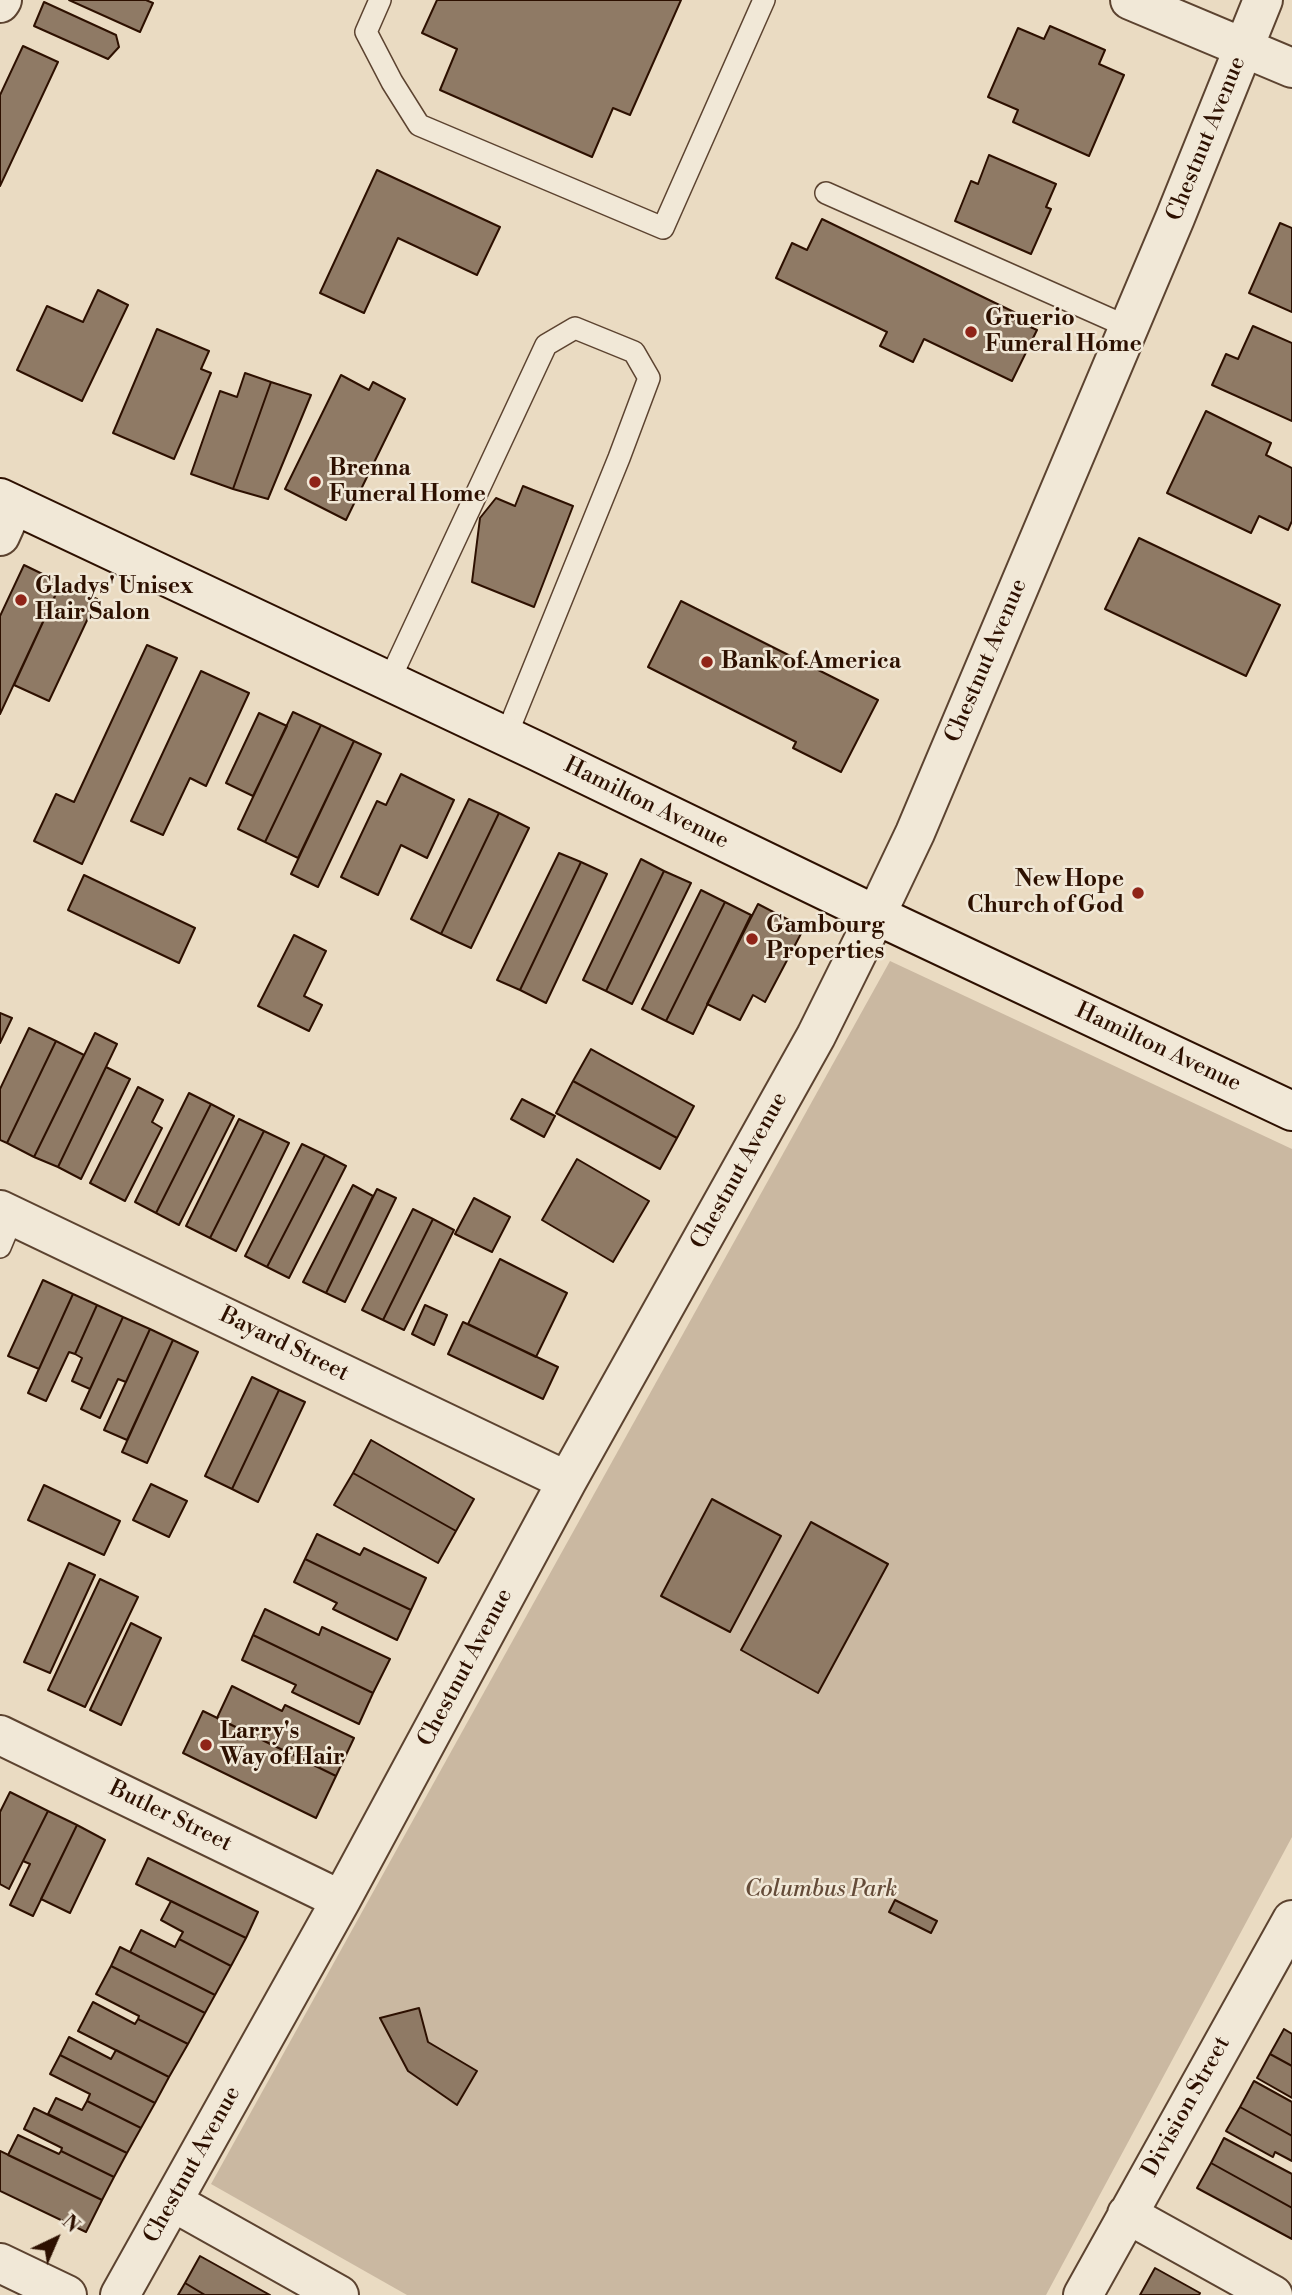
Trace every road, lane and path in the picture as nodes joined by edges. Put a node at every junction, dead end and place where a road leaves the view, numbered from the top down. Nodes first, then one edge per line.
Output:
1 (380, 0) edge
2 (764, 0) edge
3 (1130, 0) edge
4 (1263, 0) edge
5 (1244, 48) junction
6 (1292, 68) edge
7 (826, 193) dead end
8 (1128, 327) junction
9 (5, 513) edge
10 (389, 681) junction
11 (506, 736) junction
12 (876, 915) junction
13 (1292, 1111) edge
14 (4, 1224) edge
15 (567, 1481) junction
16 (0, 1735) edge
17 (341, 1900) junction
18 (1292, 1920) edge
19 (173, 2202) junction
20 (1127, 2214) junction
21 (0, 2263) edge
22 (67, 2295) edge
23 (120, 2295) edge
24 (339, 2295) edge
25 (1083, 2295) edge
26 (1273, 2295) edge

1 - 2 lane
3 - 5 street
4 - 5 street, Chestnut Avenue
5 - 6 street
5 - 8 street, Chestnut Avenue
7 - 8 lane
8 - 12 street, Chestnut Avenue
9 - 10 street, Hamilton Avenue
10 - 11 street, Hamilton Avenue
10 - 11 lane
11 - 12 street, Hamilton Avenue
12 - 13 street, Hamilton Avenue
12 - 15 street, Chestnut Avenue
14 - 15 street, Bayard Street
15 - 17 street, Chestnut Avenue
16 - 17 street, Butler Street
17 - 19 street, Chestnut Avenue
18 - 20 street, Division Street
19 - 23 street, Chestnut Avenue
19 - 24 street
20 - 25 street, Division Street
20 - 26 street
21 - 22 street

